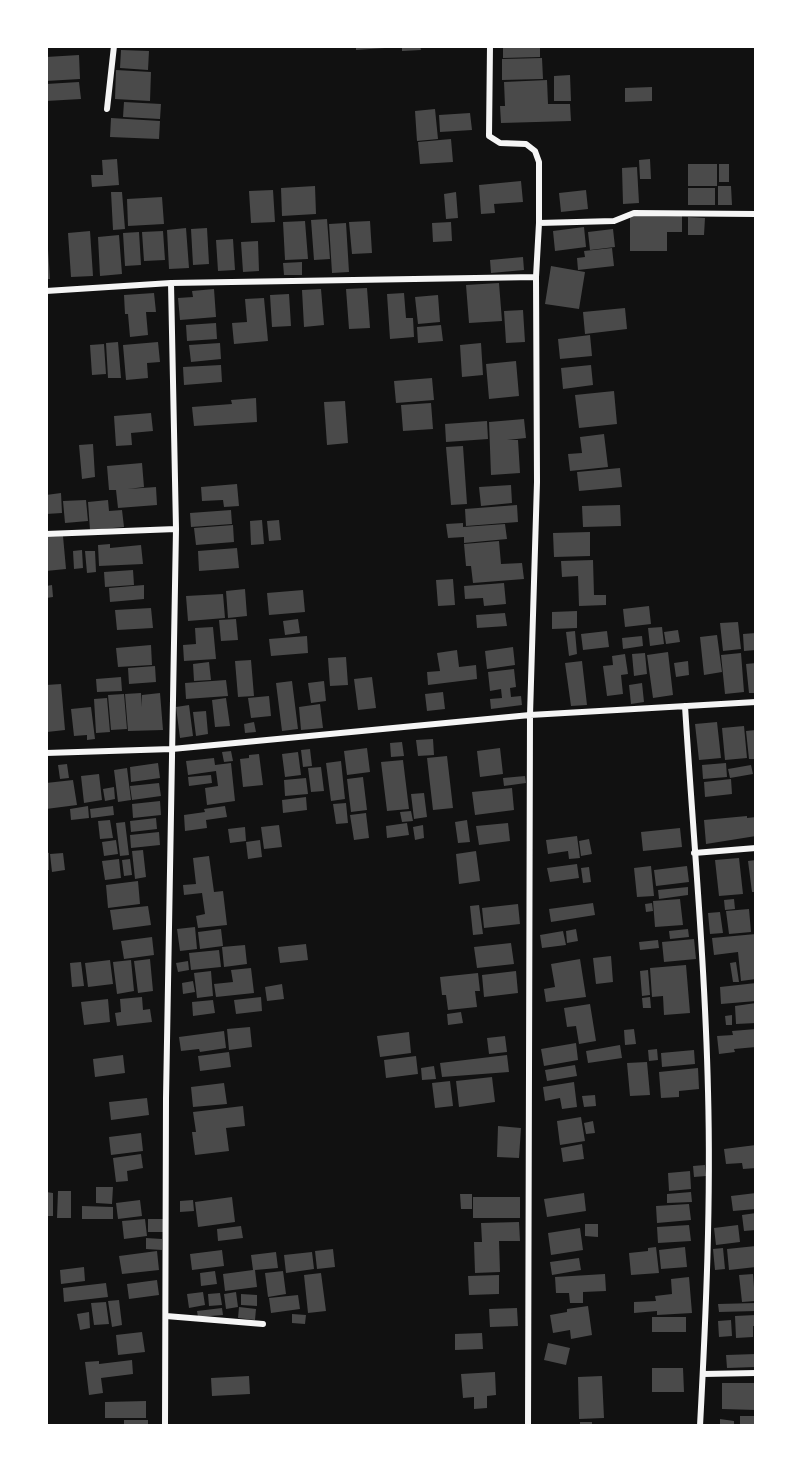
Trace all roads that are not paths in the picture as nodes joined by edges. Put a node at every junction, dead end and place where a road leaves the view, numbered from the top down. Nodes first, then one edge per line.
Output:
1 (114, 46) edge
2 (490, 46) edge
3 (107, 109) dead end
4 (756, 214) edge
5 (539, 223) junction
6 (536, 277) junction
7 (171, 283) junction
8 (46, 291) edge
9 (176, 530) junction
10 (46, 534) edge
11 (756, 702) edge
12 (685, 706) junction
13 (530, 715) junction
14 (172, 749) junction
15 (46, 753) edge
16 (756, 848) edge
17 (694, 853) junction
18 (166, 1316) junction
19 (263, 1324) dead end
20 (756, 1373) edge
21 (703, 1374) junction
22 (165, 1425) edge
23 (528, 1425) edge
24 (700, 1425) edge

1 - 3 street
2 - 5 street
4 - 5 street
5 - 6 street
6 - 7 street
6 - 13 street
7 - 8 street
7 - 9 street
9 - 10 street
9 - 14 street
11 - 12 street
12 - 13 street
12 - 17 street
13 - 14 street
13 - 23 street
14 - 15 street
14 - 18 street
16 - 17 street
17 - 21 street
18 - 19 street
18 - 22 street
20 - 21 street
21 - 24 street

